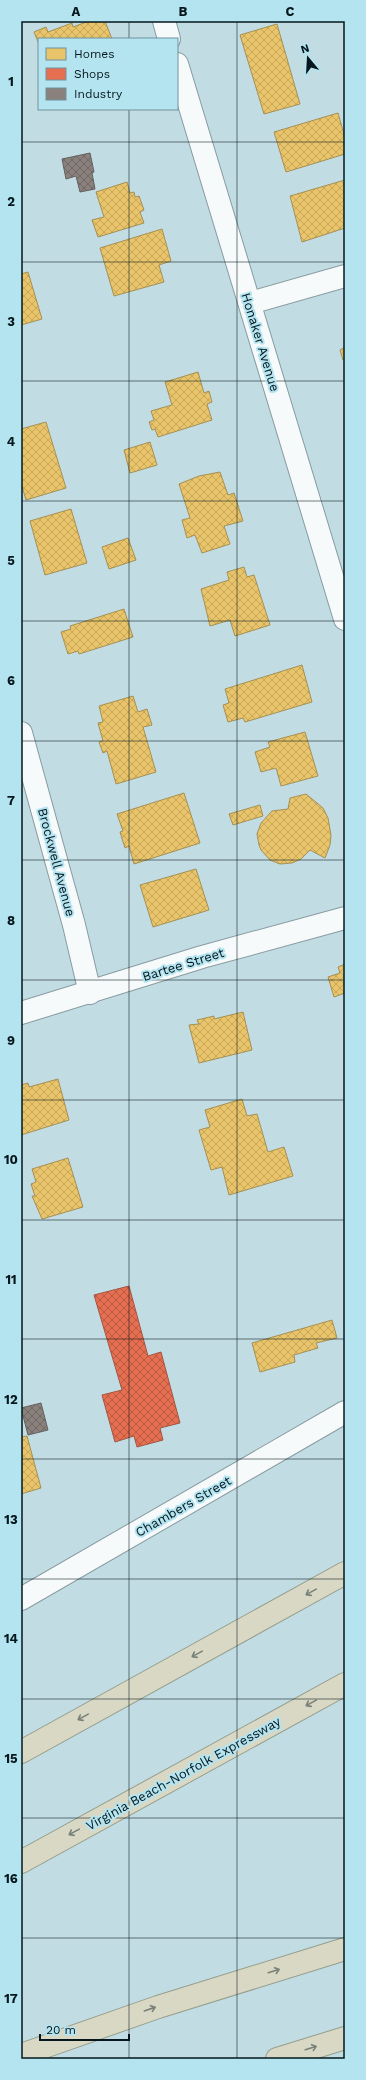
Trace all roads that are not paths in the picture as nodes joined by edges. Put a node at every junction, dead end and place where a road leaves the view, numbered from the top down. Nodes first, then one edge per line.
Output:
1 (164, 21) edge
2 (169, 38) edge
3 (178, 67) edge
4 (345, 276) edge
5 (250, 303) junction
6 (345, 619) edge
7 (21, 733) edge
8 (345, 918) edge
9 (90, 993) junction
10 (21, 1013) edge
11 (345, 1412) edge
12 (345, 1573) edge
13 (21, 1599) edge
14 (345, 1684) edge
15 (21, 1752) edge
16 (21, 1862) edge
17 (345, 1949) edge
18 (345, 2038) edge
19 (21, 2055) edge
20 (277, 2059) edge

1 - 2 street
3 - 5 street, Honaker Avenue
4 - 5 street
5 - 6 street, Honaker Avenue
7 - 9 street, Brockwell Avenue
8 - 9 street, Bartee Street
9 - 10 street, Bartee Street
11 - 13 street, Chambers Street
12 -> 15 highway
14 -> 16 highway, Virginia Beach-Norfolk Expressway
19 -> 17 highway
20 -> 18 highway

